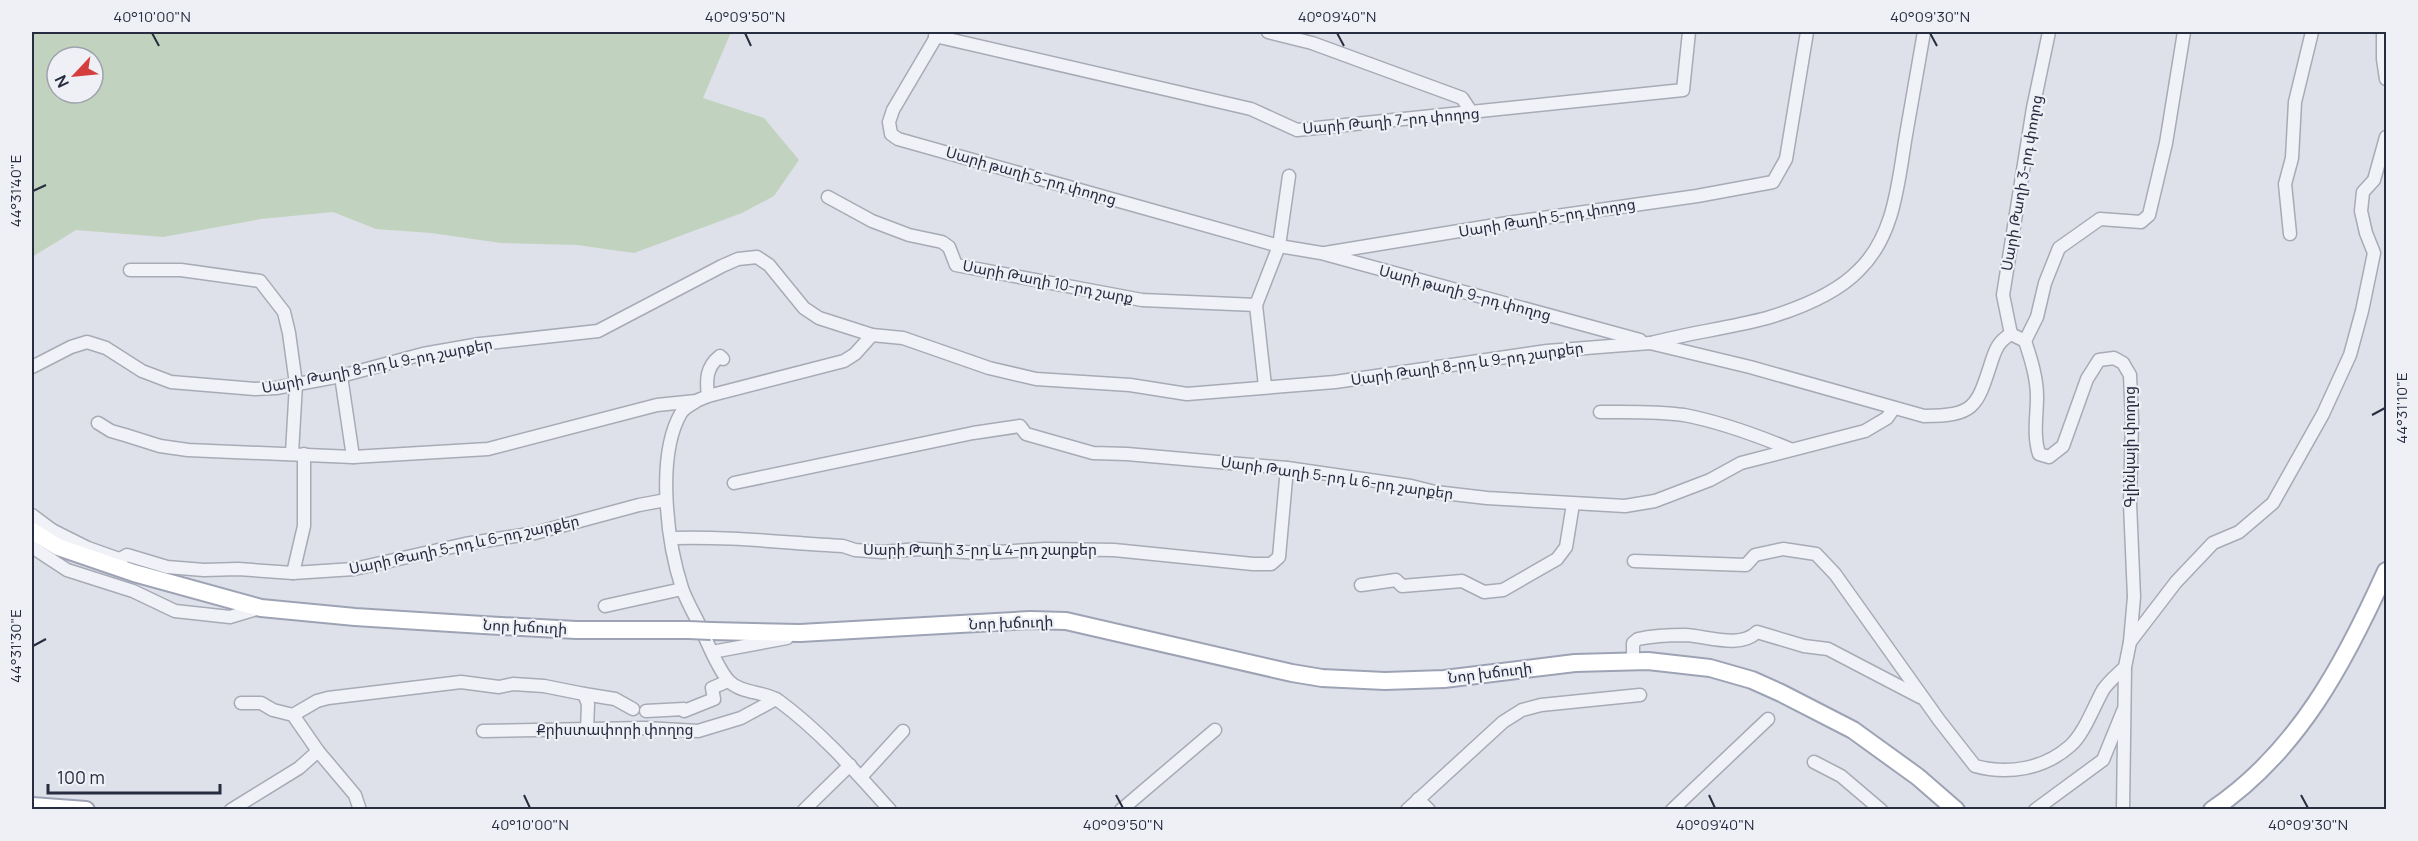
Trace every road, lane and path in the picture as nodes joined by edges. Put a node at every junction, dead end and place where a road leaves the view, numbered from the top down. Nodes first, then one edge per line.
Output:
1 (1268, 32) edge
2 (1689, 32) edge
3 (1807, 32) edge
4 (1924, 32) edge
5 (2049, 32) edge
6 (2184, 32) edge
7 (2312, 32) edge
8 (2383, 32) edge
9 (936, 33) edge
10 (2386, 79) edge
11 (1472, 113) junction
12 (2386, 137) edge
13 (1289, 176) dead end
14 (828, 197) dead end
15 (2290, 234) dead end
16 (1279, 246) junction
17 (1321, 253) junction
18 (130, 270) dead end
19 (1256, 305) junction
20 (2011, 334) junction
21 (872, 335) junction
22 (2025, 341) junction
23 (1650, 343) junction
24 (723, 359) dead end
25 (32, 367) edge
26 (341, 376) junction
27 (296, 384) junction
28 (1265, 386) junction
29 (702, 399) junction
30 (1894, 408) junction
31 (1600, 412) dead end
32 (98, 423) dead end
33 (1790, 449) junction
34 (298, 454) junction
35 (353, 457) junction
36 (1287, 468) junction
37 (734, 483) dead end
38 (666, 500) junction
39 (1573, 504) junction
40 (32, 514) edge
41 (52, 530) junction
42 (32, 531) edge
43 (672, 538) junction
44 (32, 547) edge
45 (58, 547) junction
46 (1634, 561) dead end
47 (115, 562) junction
48 (2386, 571) edge
49 (293, 573) junction
50 (1361, 585) dead end
51 (2386, 588) edge
52 (682, 589) junction
53 (605, 606) dead end
54 (261, 608) junction
55 (800, 633) junction
56 (2130, 642) junction
57 (712, 652) junction
58 (1632, 662) junction
59 (2126, 667) junction
60 (728, 681) junction
61 (584, 693) junction
62 (1640, 695) dead end
63 (776, 699) junction
64 (1924, 699) junction
65 (241, 703) dead end
66 (2124, 707) junction
67 (633, 709) dead end
68 (646, 711) dead end
69 (293, 715) junction
70 (1768, 720) dead end
71 (587, 729) junction
72 (1215, 730) dead end
73 (483, 731) dead end
74 (903, 731) dead end
75 (318, 751) junction
76 (1814, 762) dead end
77 (850, 765) junction
78 (861, 777) junction
79 (1418, 799) junction
80 (32, 806) edge
81 (86, 810) edge
82 (231, 810) edge
83 (360, 810) edge
84 (804, 810) edge
85 (890, 810) edge
86 (1120, 810) edge
87 (1407, 810) edge
88 (1429, 810) edge
89 (1672, 810) edge
90 (1881, 810) edge
91 (1956, 810) edge
92 (2035, 810) edge
93 (2123, 810) edge
94 (2212, 810) edge
95 (2228, 810) edge

1 - 11 street
2 - 11 street, Սարի Թաղի 7-րդ փողոց
3 - 17 street, Սարի Թաղի 5-րդ փողոց
4 - 23 street
5 - 20 street, Սարի Թաղի 3-րդ փողոց
6 - 22 street
7 - 15 street
8 - 10 street
9 - 11 street, Սարի Թաղի 7-րդ փողոց
9 - 16 street, Սարի թաղի 5-րդ փողոց
12 - 56 street
13 - 16 street
14 - 19 street, Սարի Թաղի 10-րդ շարք
16 - 17 street, Սարի թաղի 9-րդ փողոց
16 - 19 street
17 - 23 street, Սարի թաղի 9-րդ փողոց
18 - 27 street
19 - 28 street
20 - 22 street
20 - 30 street, Սարի Թաղի 8-րդ և 9-րդ շարքեր
21 - 26 street, Սարի Թաղի 8-րդ և 9-րդ շարքեր
21 - 28 street, Սարի Թաղի 8-րդ և 9-րդ շարքեր
21 - 29 street
22 - 56 street, Գլինկայի փողոց
23 - 28 street, Սարի Թաղի 8-րդ և 9-րդ շարքեր
23 - 30 street, Սարի Թաղի 8-րդ և 9-րդ շարքեր
24 - 29 street
25 - 27 street, Սարի Թաղի 8-րդ և 9-րդ շարքեր
26 - 27 street, Սարի Թաղի 8-րդ և 9-րդ շարքեր
26 - 35 street
27 - 34 street
29 - 35 street
29 - 38 street
30 - 33 street, Սարի Թաղի 5-րդ և 6-րդ շարքեր
31 - 33 street
32 - 34 street
33 - 39 street, Սարի Թաղի 5-րդ և 6-րդ շարքեր
34 - 35 street
34 - 49 street
36 - 37 street, Սարի Թաղի 5-րդ և 6-րդ շարքեր
36 - 39 street, Սարի Թաղի 5-րդ և 6-րդ շարքեր
36 - 43 street, Սարի Թաղի 3-րդ և 4-րդ շարքեր
38 - 43 street
38 - 49 street, Սարի Թաղի 5-րդ և 6-րդ շարքեր
39 - 50 street
40 - 41 street, Սարի Թաղի 5-րդ և 6-րդ շարքեր
41 - 45 street
41 - 47 street, Սարի Թաղի 5-րդ և 6-րդ շարքեր
42 - 45 main road, Նոր խճուղի
43 - 52 street
44 - 45 street
44 - 54 street
45 - 47 main road, Նոր խճուղի
46 - 64 street
47 - 49 street, Սարի Թաղի 5-րդ և 6-րդ շարքեր
47 - 54 main road, Նոր խճուղի
48 - 94 main road
51 - 95 main road
52 - 53 street
52 - 57 street
54 - 55 main road, Նոր խճուղի, bridge
55 - 57 street
55 - 58 main road, Նոր խճուղի
56 - 59 street, Գլինկայի փողոց
57 - 60 street
58 - 64 street
58 - 91 main road, Նոր խճուղի
59 - 64 street
59 - 66 street, Գլինկայի փողոց
60 - 63 street
60 - 68 street
61 - 67 street
61 - 69 street
61 - 71 street
62 - 79 street
63 - 71 street, Քրիստափորի փողոց
63 - 77 street
65 - 69 street
66 - 92 street
66 - 93 street, Գլինկայի փողոց
69 - 75 street
70 - 89 street
71 - 73 street, Քրիստափորի փողոց
72 - 86 street
74 - 78 street
75 - 82 street
75 - 83 street
76 - 90 street
77 - 78 street
77 - 84 street
78 - 85 street
79 - 87 street
79 - 88 street
80 - 81 main road

